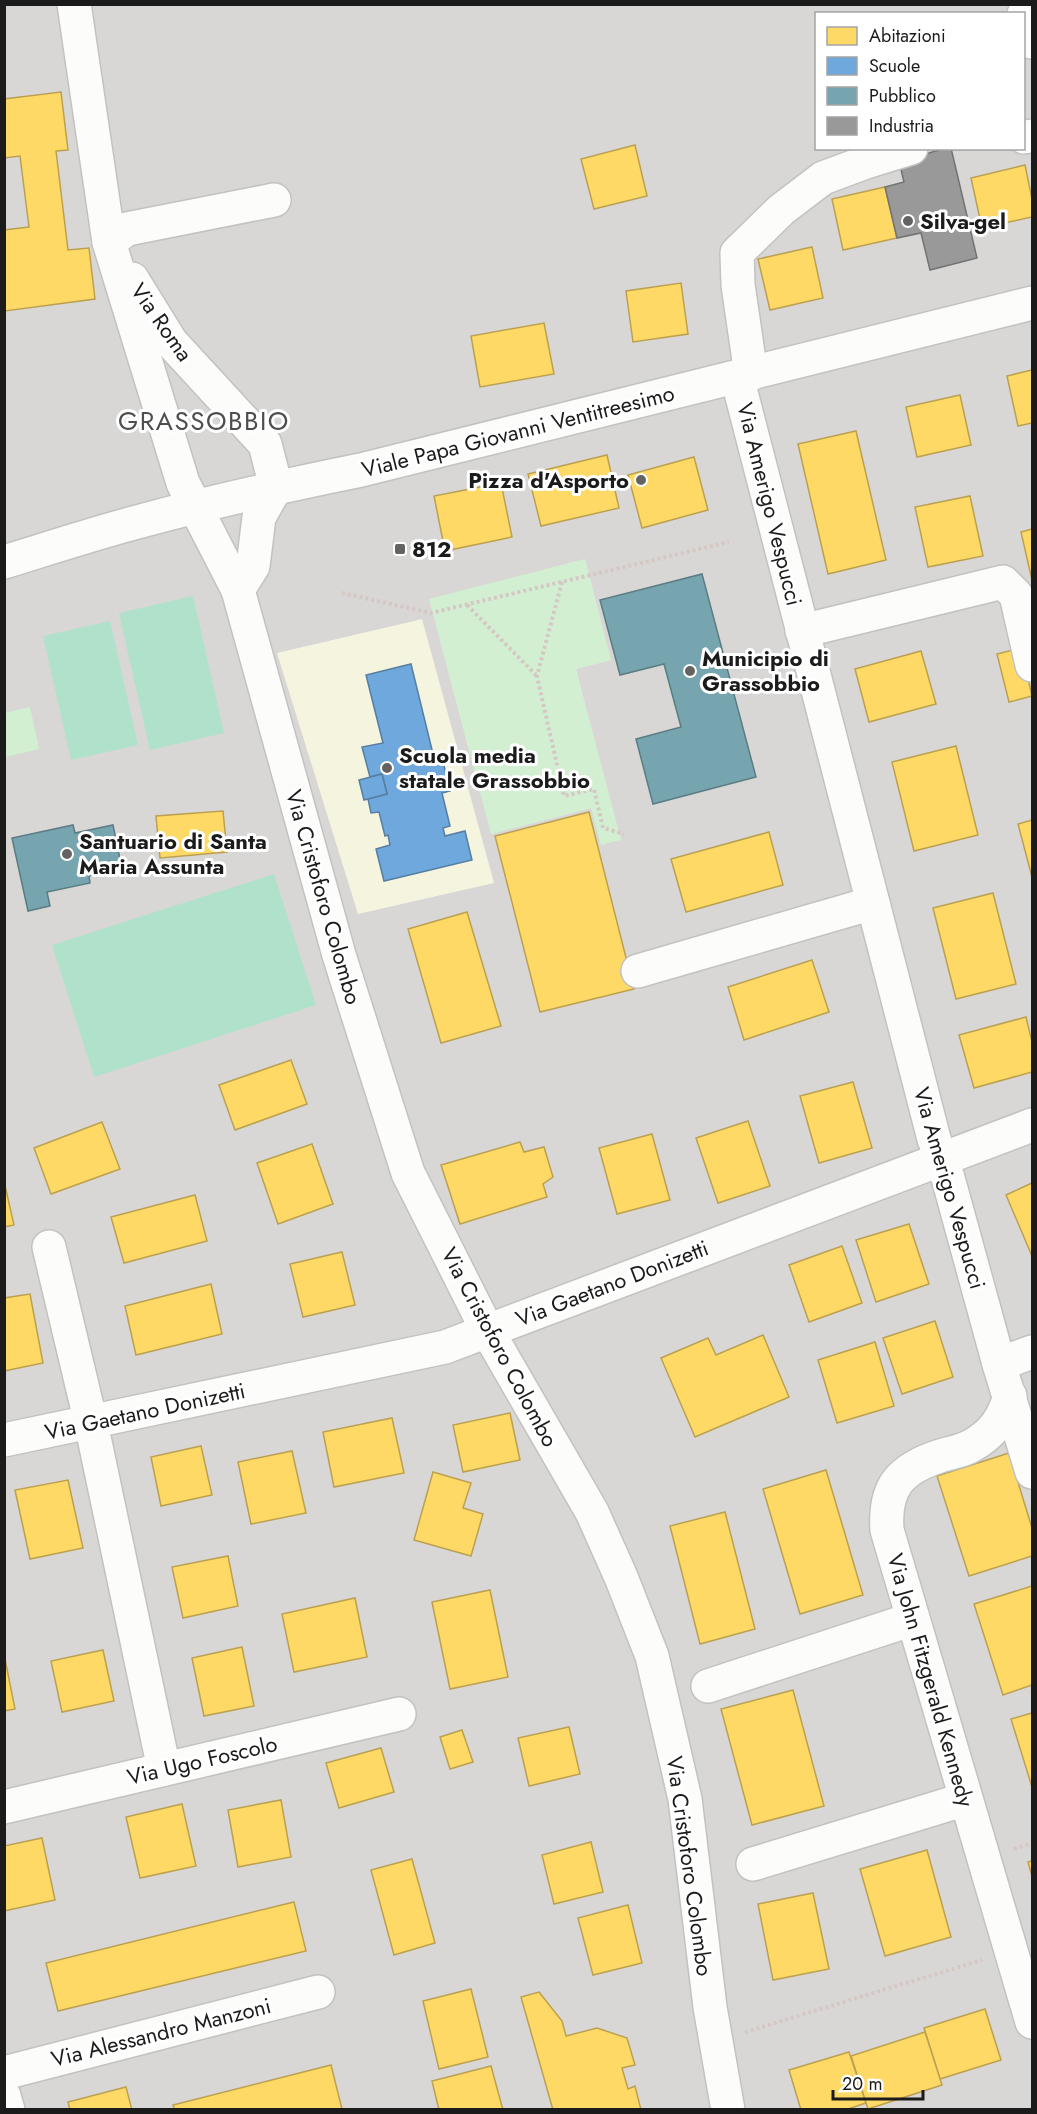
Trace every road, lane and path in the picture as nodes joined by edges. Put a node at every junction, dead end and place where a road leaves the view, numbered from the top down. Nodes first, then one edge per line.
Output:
1 (74, 5) edge
2 (1025, 20) edge
3 (1032, 42) edge
4 (905, 150) edge
5 (274, 200) dead end
6 (109, 242) junction
7 (1032, 303) edge
8 (744, 376) junction
9 (276, 487) junction
10 (195, 507) junction
11 (729, 542) dead end
12 (4, 562) edge
13 (562, 582) junction
14 (238, 590) junction
15 (342, 594) dead end
16 (467, 605) junction
17 (802, 631) junction
18 (1032, 664) edge
19 (537, 676) junction
20 (624, 834) dead end
21 (873, 903) junction
22 (639, 971) dead end
23 (1032, 1125) edge
24 (941, 1160) junction
25 (49, 1247) dead end
26 (487, 1330) junction
27 (1032, 1352) edge
28 (999, 1364) junction
29 (1010, 1396) junction
30 (91, 1423) junction
31 (4, 1440) edge
32 (1032, 1472) edge
33 (914, 1619) junction
34 (708, 1686) dead end
35 (399, 1714) dead end
36 (164, 1769) junction
37 (966, 1799) junction
38 (4, 1807) edge
39 (1032, 1843) edge
40 (1007, 1851) dead end
41 (753, 1864) dead end
42 (1011, 1951) junction
43 (318, 1992) dead end
44 (1032, 2022) edge
45 (716, 2040) junction
46 (5, 2096) edge
47 (728, 2109) edge

1 - 6 street, Via Roma
2 - 3 street
4 - 8 street, Via Amerigo Vespucci
5 - 6 street
6 - 9 street, Via Roma
6 - 10 street, Via Roma
7 - 8 street, Viale Papa Giovanni Ventitreesimo
8 - 9 street, Viale Papa Giovanni Ventitreesimo
8 - 17 street, Via Amerigo Vespucci
9 - 10 street, Viale Papa Giovanni Ventitreesimo
9 - 14 street
10 - 12 street, Viale Papa Giovanni Ventitreesimo
10 - 14 street, Via Cristoforo Colombo
11 - 13 path
13 - 16 path
13 - 19 path
14 - 26 street, Via Cristoforo Colombo
15 - 16 path
16 - 19 path
17 - 18 street, Via Amerigo Vespucci
17 - 21 street, Via Amerigo Vespucci
19 - 20 path
21 - 22 street
21 - 24 street, Via Amerigo Vespucci
23 - 24 street, Via Gaetano Donizetti
24 - 26 street, Via Gaetano Donizetti
24 - 28 street, Via Amerigo Vespucci
25 - 30 street
26 - 30 street, Via Gaetano Donizetti
26 - 45 street, Via Cristoforo Colombo
27 - 28 street
28 - 29 street, Via Amerigo Vespucci
29 - 32 street, Via Amerigo Vespucci
29 - 33 street, Via John Fitzgerald Kennedy
30 - 31 street, Via Gaetano Donizetti
30 - 36 street
33 - 34 street
33 - 37 street, Via John Fitzgerald Kennedy
35 - 36 street, Via Ugo Foscolo
36 - 38 street, Via Ugo Foscolo
37 - 41 street
37 - 42 street, Via John Fitzgerald Kennedy
39 - 40 path
42 - 44 street, Via John Fitzgerald Kennedy
42 - 45 path
43 - 46 street, Via Alessandro Manzoni
45 - 47 street, Via Cristoforo Colombo

